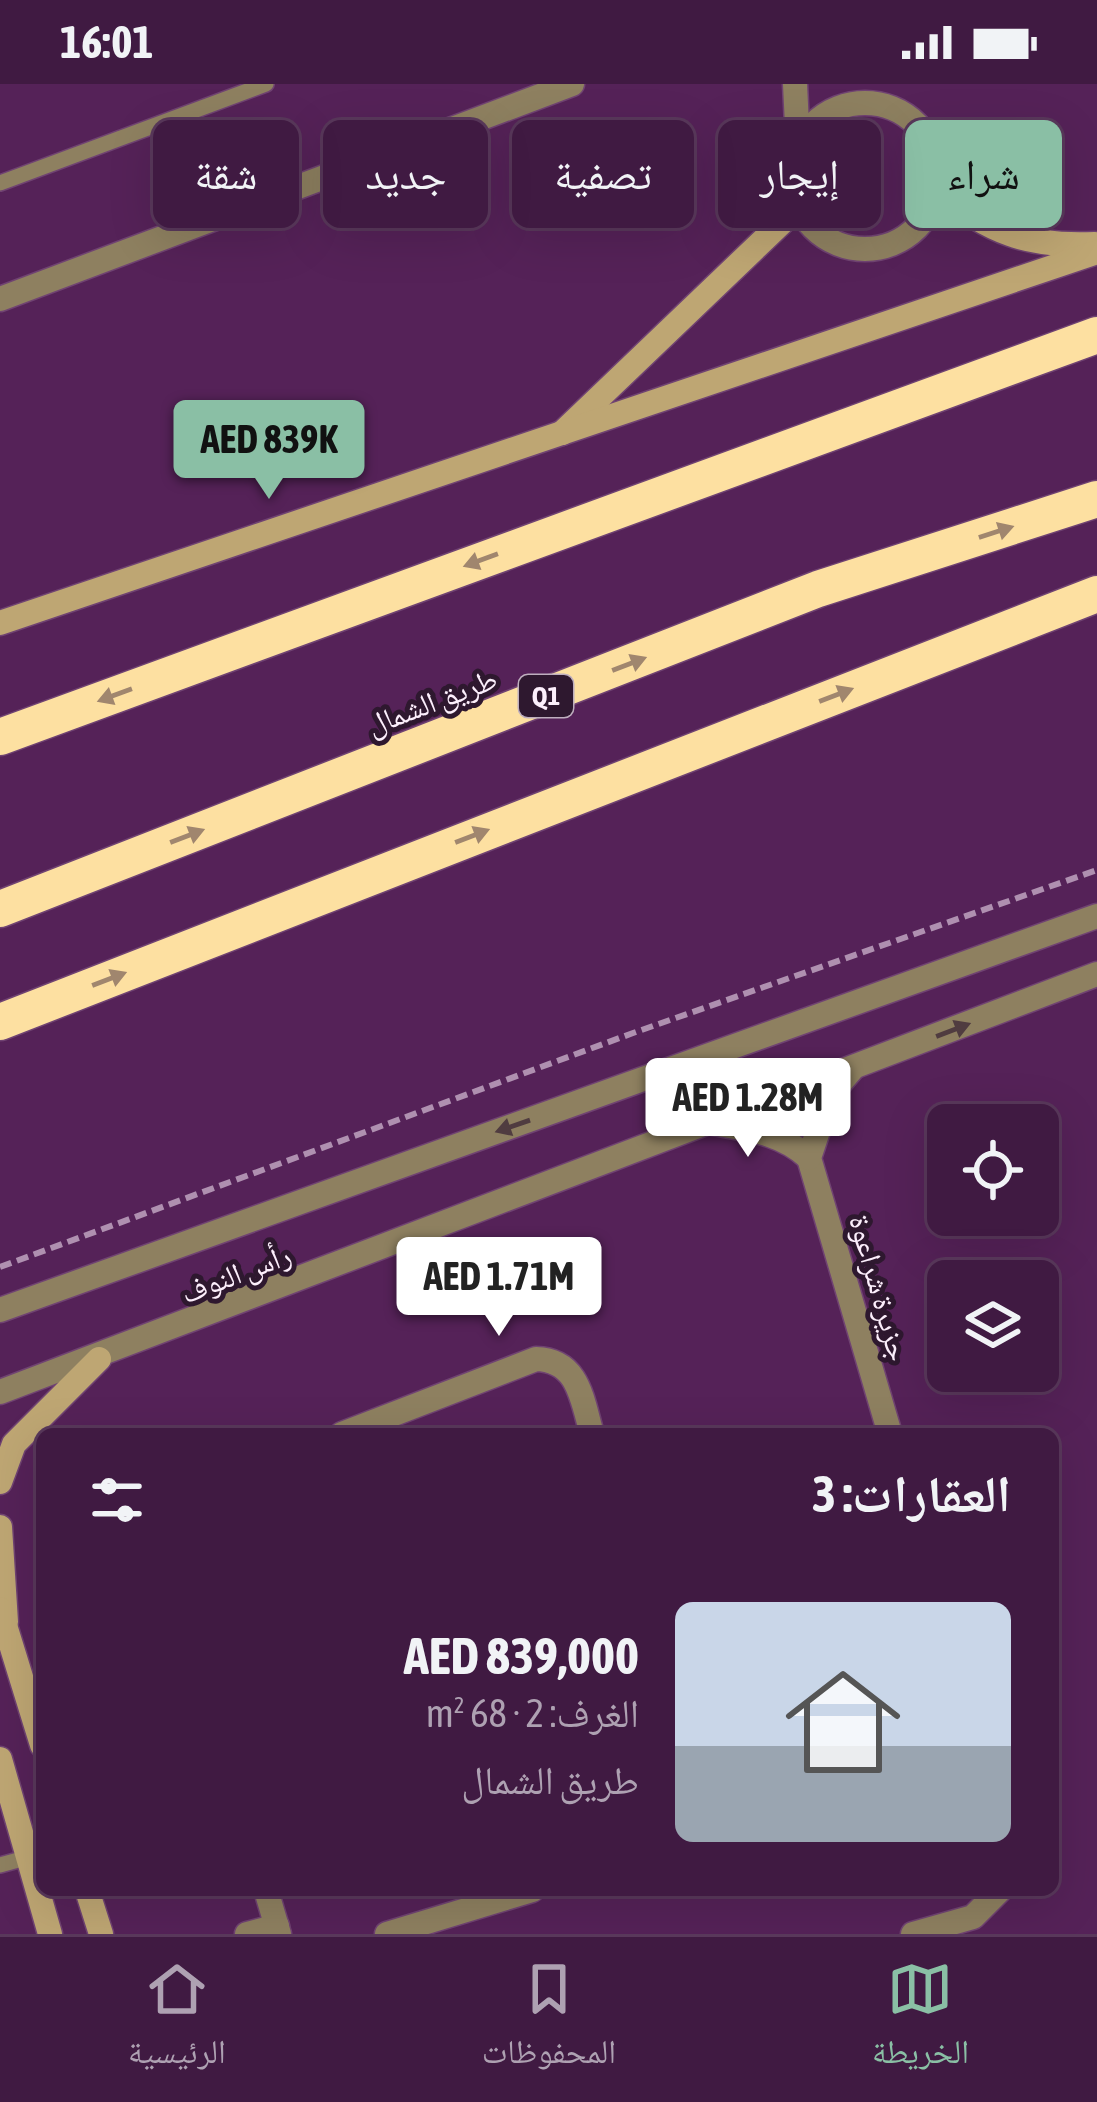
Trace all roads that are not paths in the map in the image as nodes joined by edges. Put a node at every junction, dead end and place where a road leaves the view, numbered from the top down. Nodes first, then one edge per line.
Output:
1 (266, 84) edge
2 (572, 84) edge
3 (795, 84) edge
4 (859, 84) edge
5 (887, 106) junction
6 (797, 120) edge
7 (820, 120) edge
8 (913, 120) edge
9 (0, 183) edge
10 (776, 228) edge
11 (817, 228) edge
12 (916, 228) edge
13 (989, 228) edge
14 (1097, 248) edge
15 (0, 299) edge
16 (1097, 335) edge
17 (557, 439) junction
18 (1097, 499) edge
19 (1097, 594) edge
20 (0, 623) edge
21 (0, 737) edge
22 (0, 910) edge
23 (1097, 916) edge
24 (1097, 974) edge
25 (0, 1022) edge
26 (852, 1069) junction
27 (707, 1122) junction
28 (809, 1158) junction
29 (0, 1310) edge
30 (99, 1359) junction
31 (0, 1392) edge
32 (361, 1428) edge
33 (590, 1428) edge
34 (888, 1428) edge
35 (0, 1482) edge
36 (0, 1527) edge
37 (3, 1620) edge
38 (36, 1726) edge
39 (0, 1760) edge
40 (29, 1857) junction
41 (0, 1865) edge
42 (36, 1883) edge
43 (40, 1896) edge
44 (89, 1896) edge
45 (268, 1896) edge
46 (492, 1896) edge
47 (994, 1896) edge
48 (278, 1930) edge
49 (50, 1934) edge
50 (101, 1934) edge
51 (247, 1934) edge
52 (387, 1934) edge
53 (913, 1934) edge

1 - 9 lane
2 - 15 street
3 - 6 street
4 - 5 street
5 - 7 street
5 - 8 street
10 - 17 main road
11 - 12 street
13 - 14 main road
14 - 17 main road
16 -> 21 highway
17 - 20 main road
22 -> 18 highway, طريق الشمال / Q1
25 -> 19 highway
23 -> 29 street, رأس النوف
26 -> 24 street, رأس النوف
26 - 27 street, رأس النوف
26 - 28 street
27 - 28 street
27 - 30 street, رأس النوف
28 - 34 street, جزيرة شراعوة
30 - 31 street, رأس النوف
30 - 35 main road
32 - 33 street
36 - 37 main road
37 - 38 main road
39 - 40 main road
40 - 41 lane
40 - 42 main road
43 - 49 main road
44 - 50 main road
45 - 48 street
46 - 52 street
47 - 53 street
48 - 51 street

